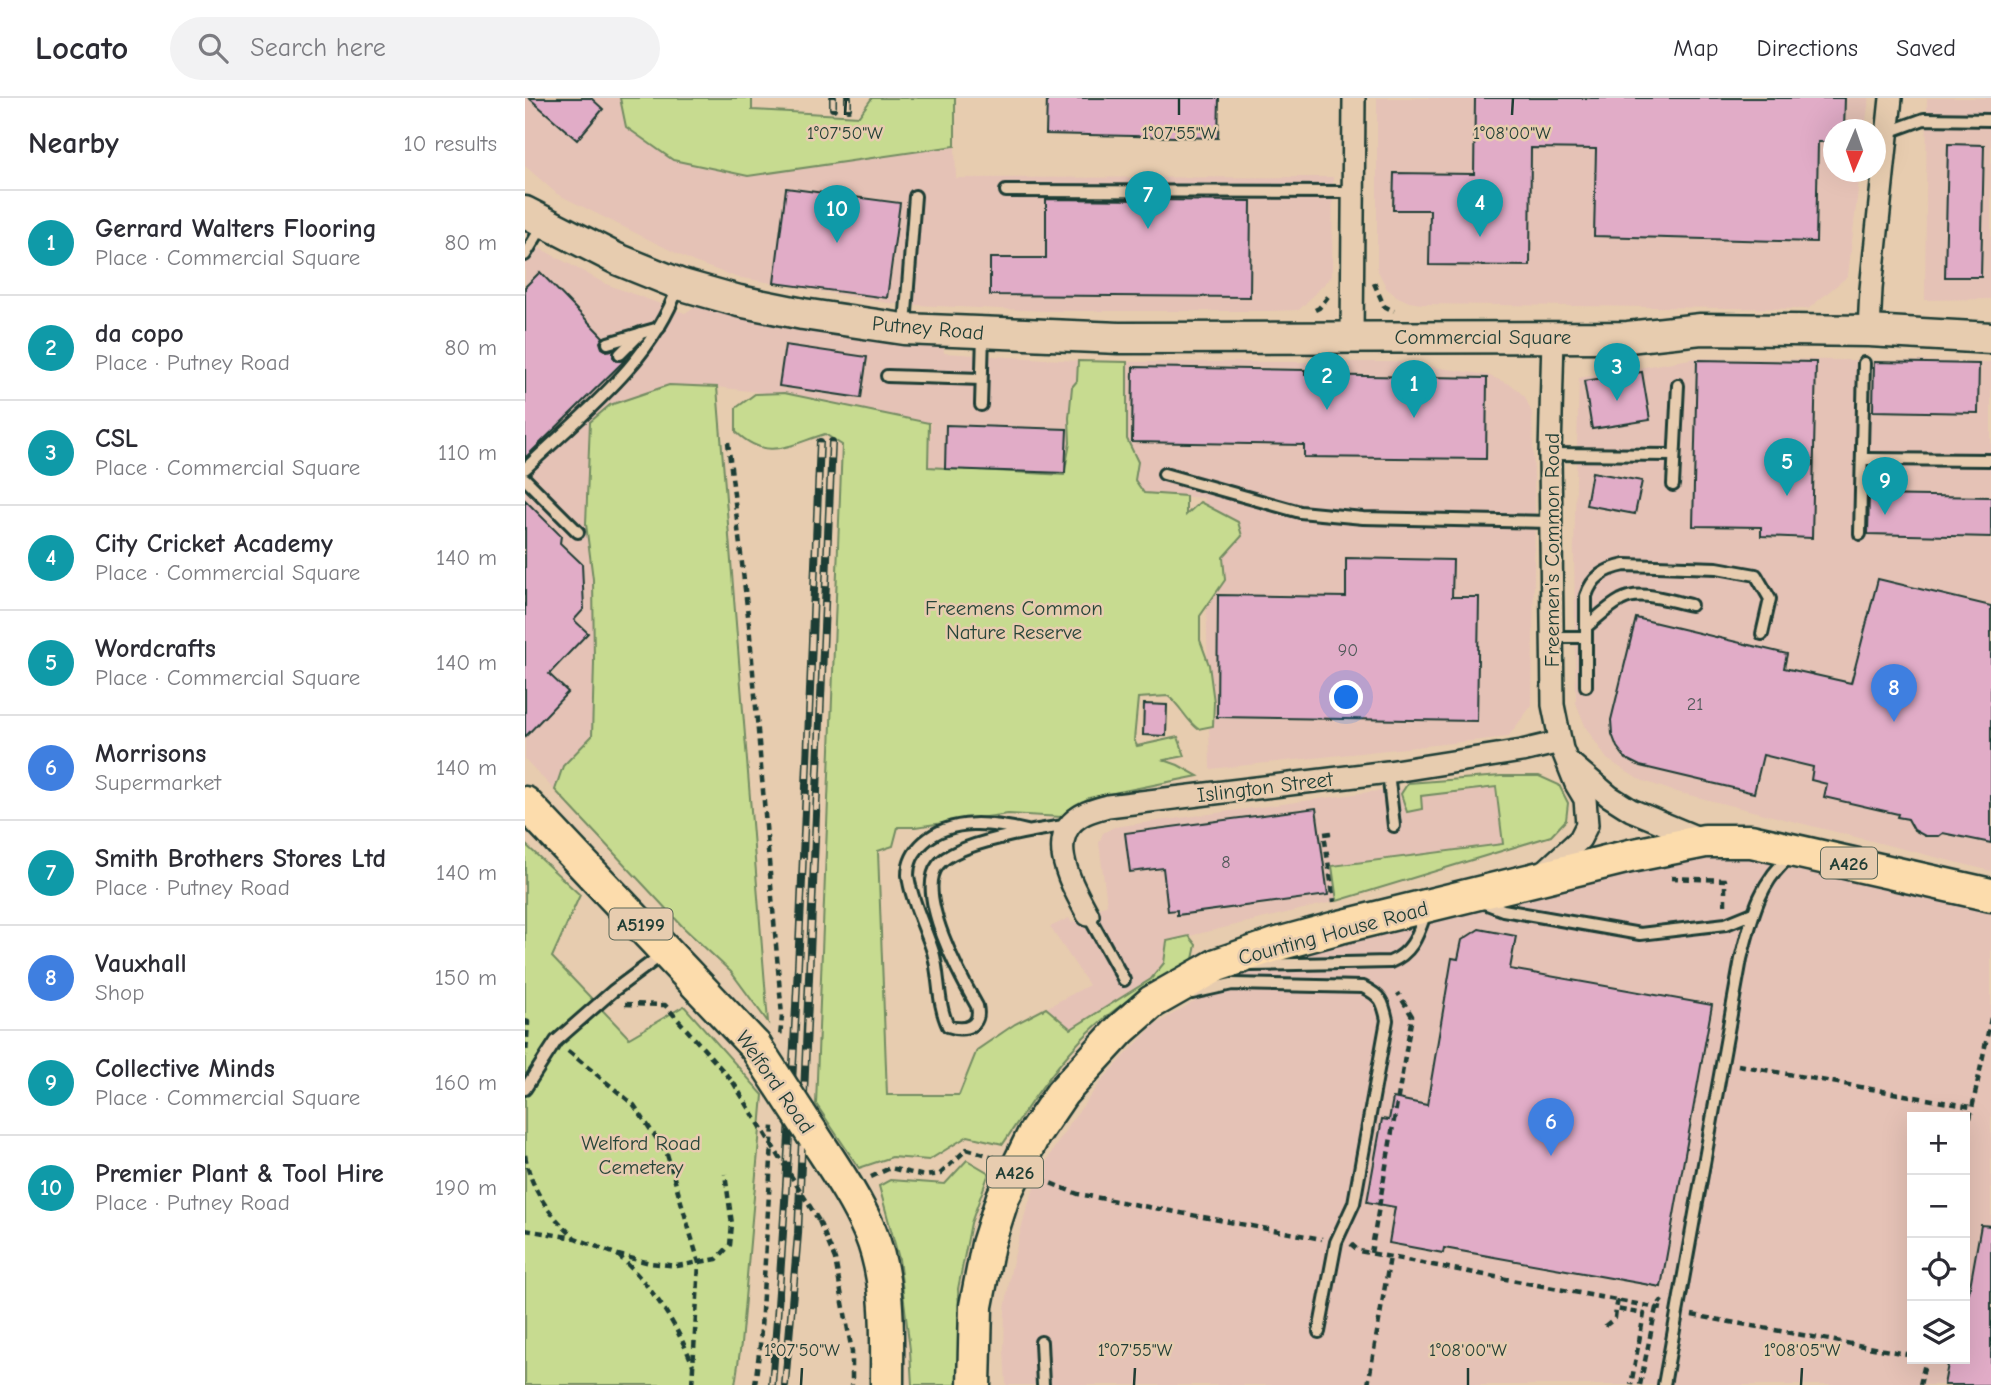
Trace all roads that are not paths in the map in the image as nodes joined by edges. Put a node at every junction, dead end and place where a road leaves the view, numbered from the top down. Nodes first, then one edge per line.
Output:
1 (1354, 98) edge
2 (1891, 98) edge
3 (1991, 120) edge
4 (1887, 133) junction
5 (1006, 191) dead end
6 (1355, 192) junction
7 (915, 196) dead end
8 (535, 218) edge
9 (525, 255) edge
10 (679, 284) junction
11 (659, 328) junction
12 (904, 329) junction
13 (1869, 331) junction
14 (641, 333) junction
15 (983, 334) junction
16 (1352, 337) junction
17 (1553, 337) junction
18 (1991, 338) edge
19 (608, 343) dead end
20 (620, 354) dead end
21 (1864, 363) dead end
22 (887, 376) dead end
23 (981, 379) junction
24 (1678, 385) dead end
25 (981, 405) dead end
26 (1550, 454) junction
27 (1674, 455) junction
28 (1864, 459) junction
29 (1991, 460) edge
30 (525, 469) edge
31 (1164, 474) dead end
32 (525, 480) edge
33 (1673, 485) dead end
34 (1550, 522) junction
35 (578, 532) dead end
36 (1860, 534) dead end
37 (1691, 605) dead end
38 (1586, 632) junction
39 (1762, 634) dead end
40 (1552, 636) junction
41 (1586, 686) dead end
42 (1564, 752) junction
43 (1388, 772) junction
44 (525, 803) edge
45 (1071, 825) junction
46 (1394, 826) dead end
47 (1027, 831) junction
48 (1705, 841) junction
49 (1798, 850) junction
50 (1537, 878) junction
51 (1991, 895) edge
52 (1467, 896) junction
53 (1428, 907) junction
54 (1753, 913) junction
55 (1088, 915) joint
56 (667, 951) junction
57 (1217, 965) junction
58 (1124, 980) dead end
59 (1152, 1002) junction
60 (525, 1089) edge
61 (1319, 1332) dead end
62 (1041, 1342) dead end
63 (1043, 1373) junction
64 (887, 1385) edge
65 (974, 1385) edge
66 (1036, 1385) edge
67 (1043, 1385) edge
68 (1053, 1385) edge
69 (1664, 1385) edge

1 - 6 street
2 - 4 street
3 - 4 lane
4 - 13 street
5 - 6 lane
6 - 16 street
7 - 12 lane
8 - 9 lane
8 - 10 street, Putney Road
10 - 11 lane
10 - 12 street, Putney Road
11 - 14 lane
11 - 30 lane
12 - 15 street, Putney Road
13 - 17 street, Commercial Square
13 - 18 street, Commercial Square
14 - 19 lane
14 - 20 lane
15 - 16 street, Putney Road
15 - 23 lane
16 - 17 street, Commercial Square
17 - 26 street, Freemen's Common Road
21 - 28 lane
22 - 23 lane
23 - 25 lane
24 - 27 lane
26 - 27 lane
26 - 34 street, Freemen's Common Road
27 - 33 lane
28 - 29 lane
28 - 36 lane
31 - 34 lane
32 - 35 lane
34 - 40 street, Freemen's Common Road
37 - 38 lane
38 - 39 lane
38 - 40 lane
38 - 41 lane
40 - 42 street, Freemen's Common Road
42 - 43 street, Islington Street
42 - 48 street
42 - 50 street, Freemen's Common Road
43 - 45 street, Islington Street
43 - 46 lane
44 - 56 main road, Welford Road / A5199
45 - 47 lane
45 - 55 street
47 - 47 lane
48 - 49 main road, A426
48 - 50 main road, Counting House Road / A426
49 - 51 main road, A426
49 - 54 lane
50 - 52 main road, Counting House Road / A426
52 - 53 main road, Counting House Road / A426
52 - 54 lane
53 - 57 main road, Counting House Road / A426
53 - 57 lane
54 - 69 lane
55 - 58 lane
56 - 60 lane
56 - 64 main road, Welford Road / A5199, bridge
57 - 59 main road, Counting House Road / A426
59 - 61 lane
59 - 65 main road, Counting House Road / A426
62 - 63 lane
63 - 66 lane
63 - 67 lane
63 - 68 lane

